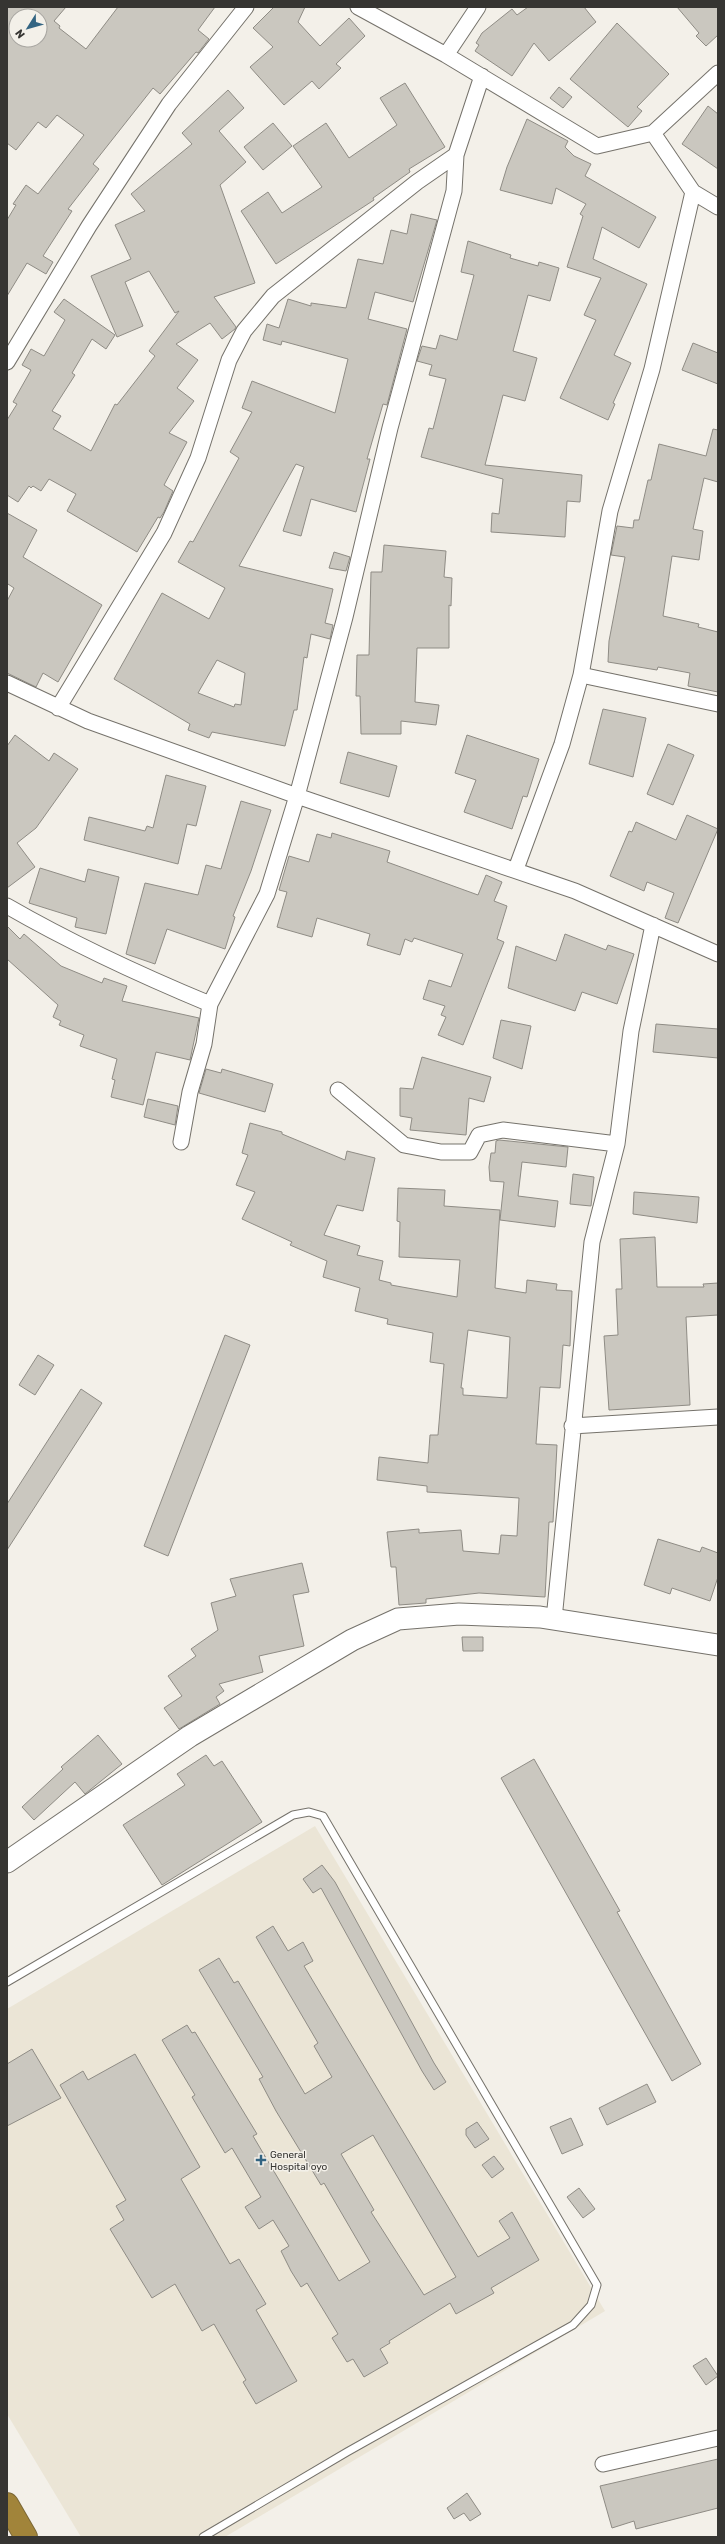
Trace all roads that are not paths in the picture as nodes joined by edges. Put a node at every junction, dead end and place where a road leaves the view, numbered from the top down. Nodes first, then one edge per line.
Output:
1 (246, 7) edge
2 (358, 7) edge
3 (478, 7) edge
4 (446, 55) junction
5 (718, 73) edge
6 (482, 76) junction
7 (653, 133) junction
8 (456, 155) junction
9 (693, 192) junction
10 (718, 207) edge
11 (7, 362) edge
12 (580, 675) junction
13 (7, 683) edge
14 (718, 704) edge
15 (58, 708) junction
16 (297, 796) junction
17 (516, 869) junction
18 (7, 906) edge
19 (653, 925) junction
20 (718, 954) edge
21 (210, 1004) junction
22 (338, 1090) dead end
23 (181, 1142) dead end
24 (617, 1144) junction
25 (718, 1417) edge
26 (572, 1426) junction
27 (554, 1619) junction
28 (718, 1645) edge
29 (7, 1862) edge
30 (7, 1982) edge
31 (718, 2438) edge
32 (604, 2464) dead end
33 (7, 2504) edge
34 (26, 2537) edge
35 (203, 2537) edge

1 - 11 street
2 - 4 street
3 - 4 street
4 - 6 street
5 - 7 street
6 - 7 street
6 - 8 street
7 - 9 street
8 - 15 street
8 - 16 street
9 - 10 street
9 - 12 street
12 - 14 street
12 - 17 street
13 - 15 street
15 - 16 street
16 - 17 street
16 - 21 street
17 - 19 street
18 - 21 street
19 - 20 street
19 - 24 street
21 - 23 street
22 - 24 street
24 - 26 street
25 - 26 street
26 - 27 street
27 - 28 street
27 - 29 street
30 - 35 lane
31 - 32 street
33 - 34 highway

